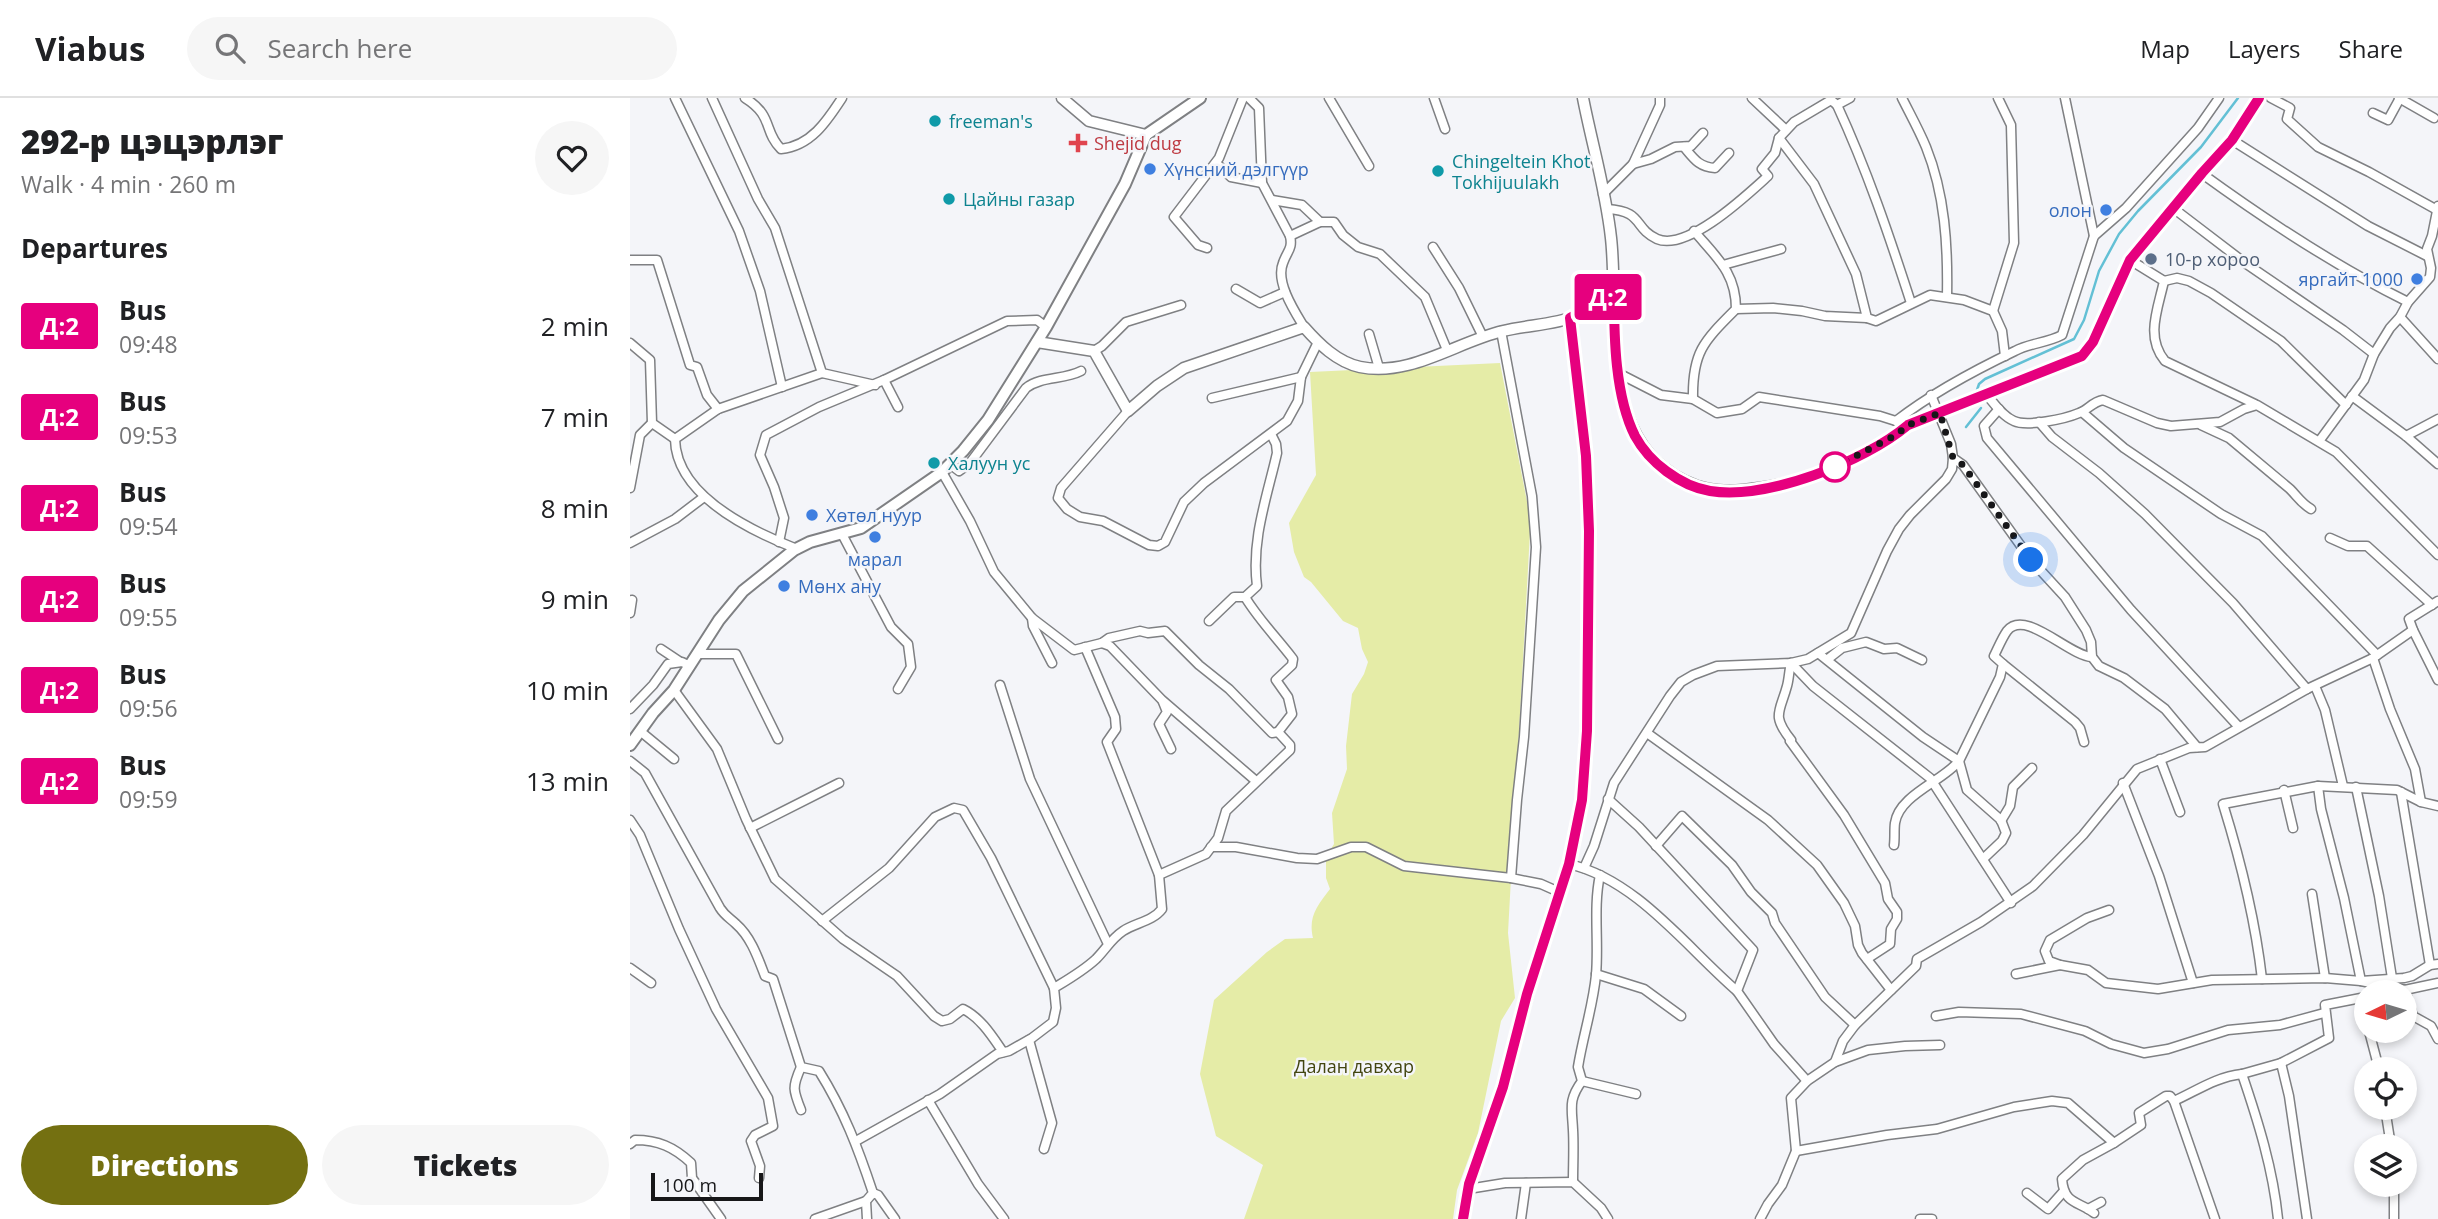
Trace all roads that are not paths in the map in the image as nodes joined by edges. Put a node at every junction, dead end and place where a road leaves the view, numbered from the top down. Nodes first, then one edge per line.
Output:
1 (675, 98) edge
2 (712, 98) edge
3 (745, 98) edge
4 (842, 98) edge
5 (1062, 98) edge
6 (1200, 98) edge
7 (1243, 98) edge
8 (1249, 98) edge
9 (1329, 98) edge
10 (1434, 98) edge
11 (1583, 98) edge
12 (1660, 98) edge
13 (1752, 98) edge
14 (1850, 98) edge
15 (1902, 98) edge
16 (1998, 98) edge
17 (2065, 98) edge
18 (2219, 98) edge
19 (2259, 98) edge
20 (2271, 98) edge
21 (2400, 98) edge
22 (1833, 101) edge
23 (1184, 102) edge
24 (2373, 113) dead end
25 (2434, 118) dead end
26 (1445, 130) dead end
27 (1786, 130) junction
28 (1703, 133) dead end
29 (1146, 135) junction
30 (1779, 138) junction
31 (2232, 140) junction
32 (1684, 147) junction
33 (1729, 153) dead end
34 (1216, 163) junction
35 (1633, 164) junction
36 (1369, 166) dead end
37 (2202, 173) junction
38 (1262, 183) junction
39 (1603, 194) junction
40 (1272, 200) junction
41 (2173, 208) junction
42 (2437, 208) edge
43 (1607, 209) junction
44 (1320, 222) junction
45 (1694, 231) junction
46 (1290, 236) junction
47 (2094, 236) junction
48 (2435, 238) edge
49 (1433, 247) dead end
50 (1208, 248) dead end
51 (1781, 249) dead end
52 (2427, 256) junction
53 (630, 260) edge
54 (2130, 260) junction
55 (1723, 265) junction
56 (2435, 270) edge
57 (2164, 281) junction
58 (1236, 289) dead end
59 (1285, 292) junction
60 (1614, 294) junction
61 (1947, 297) junction
62 (2408, 302) junction
63 (1911, 303) junction
64 (1181, 305) dead end
65 (1736, 309) junction
66 (1993, 311) junction
67 (2400, 317) junction
68 (1570, 318) junction
69 (1867, 318) junction
70 (1046, 327) junction
71 (1304, 327) junction
72 (1501, 331) junction
73 (1370, 334) dead end
74 (1483, 337) junction
75 (1037, 342) junction
76 (1318, 342) junction
77 (630, 343) edge
78 (1447, 350) junction
79 (1094, 351) junction
80 (2374, 354) junction
81 (2005, 356) junction
82 (2438, 359) edge
83 (1379, 368) junction
84 (1081, 371) dead end
85 (822, 373) junction
86 (1620, 374) junction
87 (1301, 377) junction
88 (884, 380) junction
89 (875, 385) junction
90 (782, 387) junction
91 (1986, 394) junction
92 (1931, 396) junction
93 (2352, 396) junction
94 (1212, 398) dead end
95 (1693, 399) junction
96 (2257, 405) junction
97 (2346, 405) junction
98 (898, 407) dead end
99 (718, 409) junction
100 (1999, 409) junction
101 (1128, 411) junction
102 (2082, 412) junction
103 (1940, 413) junction
104 (2438, 418) edge
105 (1896, 421) junction
106 (2039, 422) junction
107 (652, 423) junction
108 (1908, 425) junction
109 (2201, 425) junction
110 (1271, 434) junction
111 (2406, 436) junction
112 (675, 439) junction
113 (2320, 440) junction
114 (1953, 458) junction
115 (2438, 464) edge
116 (946, 468) junction
117 (630, 488) edge
118 (704, 497) junction
119 (2311, 509) dead end
120 (842, 534) junction
121 (2330, 538) dead end
122 (779, 542) junction
123 (630, 543) edge
124 (797, 549) junction
125 (2438, 555) edge
126 (1245, 597) junction
127 (632, 600) dead end
128 (2435, 603) edge
129 (630, 613) edge
130 (1032, 618) junction
131 (1209, 621) dead end
132 (2413, 630) junction
133 (1102, 643) junction
134 (1085, 647) junction
135 (661, 649) dead end
136 (1818, 653) junction
137 (698, 654) junction
138 (2092, 657) junction
139 (2375, 657) junction
140 (1828, 659) junction
141 (1922, 660) dead end
142 (1052, 663) dead end
143 (1791, 663) junction
144 (686, 664) junction
145 (2003, 664) junction
146 (2438, 680) edge
147 (1000, 685) dead end
148 (2311, 687) junction
149 (674, 690) junction
150 (898, 690) dead end
151 (630, 696) edge
152 (1162, 700) junction
153 (632, 708) edge
154 (2238, 726) junction
155 (640, 731) junction
156 (1278, 732) junction
157 (1647, 733) junction
158 (778, 739) dead end
159 (2084, 742) dead end
160 (630, 745) edge
161 (2197, 747) junction
162 (1171, 749) dead end
163 (674, 759) dead end
164 (2160, 759) junction
165 (630, 761) edge
166 (1959, 761) junction
167 (2032, 768) dead end
168 (1256, 781) junction
169 (1932, 781) junction
170 (839, 783) dead end
171 (2123, 783) junction
172 (2318, 786) junction
173 (2343, 786) junction
174 (2356, 787) junction
175 (2284, 790) junction
176 (2401, 792) junction
177 (1608, 799) junction
178 (2421, 802) junction
179 (2438, 806) edge
180 (2180, 812) dead end
181 (630, 820) edge
182 (2001, 821) junction
183 (750, 828) junction
184 (2293, 828) dead end
185 (1894, 845) dead end
186 (1656, 846) junction
187 (1211, 847) junction
188 (1983, 859) junction
189 (1569, 864) junction
190 (1584, 868) junction
191 (1159, 875) junction
192 (1600, 875) junction
193 (1511, 878) junction
194 (1559, 892) junction
195 (2312, 894) dead end
196 (2011, 902) junction
197 (2109, 910) dead end
198 (822, 921) junction
199 (1107, 942) junction
200 (1867, 959) junction
201 (2060, 965) junction
202 (2434, 965) edge
203 (630, 968) edge
204 (1596, 974) junction
205 (2017, 975) dead end
206 (2325, 978) junction
207 (2392, 978) junction
208 (2262, 979) junction
209 (2354, 980) edge
210 (2361, 980) edge
211 (2371, 980) edge
212 (651, 982) dead end
213 (2193, 983) junction
214 (2438, 983) edge
215 (2417, 987) edge
216 (1054, 988) junction
217 (1891, 990) junction
218 (1737, 991) junction
219 (2354, 999) edge
220 (2324, 1013) junction
221 (1681, 1016) dead end
222 (1936, 1016) dead end
223 (2417, 1018) edge
224 (1855, 1025) junction
225 (2438, 1039) edge
226 (1029, 1040) junction
227 (1940, 1045) dead end
228 (1003, 1052) junction
229 (1835, 1062) junction
230 (2281, 1063) junction
231 (801, 1067) junction
232 (2242, 1074) junction
233 (1582, 1081) junction
234 (1807, 1081) junction
235 (1636, 1094) dead end
236 (928, 1100) junction
237 (2174, 1101) junction
238 (800, 1110) dead end
239 (856, 1141) junction
240 (2114, 1143) junction
241 (630, 1144) edge
242 (1044, 1149) dead end
243 (1796, 1151) junction
244 (759, 1178) dead end
245 (1573, 1182) junction
246 (1526, 1183) junction
247 (1468, 1189) junction
248 (2064, 1191) junction
249 (873, 1193) junction
250 (2027, 1193) dead end
251 (2394, 1197) edge
252 (866, 1201) junction
253 (2101, 1202) dead end
254 (721, 1219) edge
255 (815, 1219) edge
256 (867, 1219) edge
257 (895, 1219) edge
258 (1004, 1219) edge
259 (1463, 1219) edge
260 (1521, 1219) edge
261 (1608, 1219) edge
262 (1760, 1219) edge
263 (1920, 1219) edge
264 (1933, 1219) edge
265 (2215, 1219) edge
266 (2278, 1219) edge
267 (2307, 1219) edge
268 (2394, 1219) edge

1 - 90 street
2 - 85 street
3 - 4 street
5 - 29 street
6 - 23 main road
7 - 34 street
8 - 38 street
9 - 36 street
10 - 26 street
11 - 39 street
12 - 35 street
13 - 27 street
14 - 22 street
15 - 61 street
16 - 66 street
17 - 47 street
18 - 47 street
19 - 31 street
20 - 42 street
21 - 24 street
21 - 25 street
22 - 27 street
22 - 63 street
23 - 29 main road
27 - 30 street
28 - 32 street
29 - 70 main road
30 - 45 street
30 - 69 street
31 - 37 street
31 - 52 street
32 - 33 street
32 - 35 street
34 - 38 street
34 - 50 street
35 - 39 street
37 - 41 street
37 - 62 street
38 - 40 street
39 - 43 street
40 - 44 street
40 - 46 street
41 - 54 street
41 - 80 street
42 - 48 street
43 - 45 street
43 - 60 street
44 - 46 street
44 - 78 street
45 - 55 street
46 - 59 street
47 - 81 street
48 - 52 street
49 - 74 street
51 - 55 street
52 - 56 street
53 - 99 street
54 - 57 street
54 - 91 street
55 - 65 street
56 - 62 street
57 - 96 street
57 - 97 street
58 - 59 street
59 - 71 street
60 - 68 street
60 - 86 street
61 - 63 street
61 - 66 street
62 - 67 street
63 - 69 street
64 - 79 street
65 - 69 street
65 - 95 street
66 - 81 street
67 - 80 street
67 - 82 street
68 - 72 street
68 - 189 street
70 - 75 main road
70 - 88 street
71 - 76 street
71 - 101 street
72 - 74 street
72 - 193 street
73 - 83 street
74 - 78 street
75 - 79 street
75 - 116 main road
76 - 83 street
76 - 87 street
77 - 107 street
78 - 83 street
79 - 101 street
80 - 93 street
81 - 92 street
84 - 116 street
85 - 89 street
85 - 90 street
86 - 95 street
86 - 108 street
87 - 94 street
87 - 110 street
88 - 89 street
88 - 98 street
89 - 122 street
90 - 99 street
91 - 100 street
91 - 103 street
92 - 103 street
92 - 105 street
93 - 97 street
93 - 111 street
95 - 105 street
96 - 109 street
96 - 113 street
97 - 113 street
99 - 112 street
100 - 106 street
100 - 154 street
101 - 110 street
102 - 106 street
102 - 109 street
102 - 139 street
103 - 108 street
103 - 114 street
104 - 111 street
105 - 108 street
106 - 148 street
107 - 112 street
107 - 117 street
109 - 119 street
110 - 126 street
111 - 115 street
112 - 118 street
113 - 125 street
114 - 136 street
114 - 138 street
116 - 120 main road
116 - 130 street
118 - 122 street
118 - 123 street
120 - 124 main road
120 - 150 street
121 - 128 street
122 - 124 street
124 - 137 main road
126 - 131 street
126 - 156 street
127 - 129 street
128 - 132 street
130 - 134 street
130 - 142 street
132 - 139 street
132 - 146 street
133 - 134 street
133 - 152 street
133 - 156 street
134 - 191 street
135 - 144 street
136 - 140 street
136 - 143 street
137 - 144 main road
137 - 158 street
138 - 145 street
138 - 161 street
139 - 148 street
139 - 178 street
140 - 141 street
140 - 166 street
143 - 157 street
143 - 169 street
143 - 200 street
144 - 149 main road
144 - 153 street
145 - 159 street
145 - 166 street
147 - 199 street
148 - 154 street
148 - 173 street
149 - 155 main road
149 - 183 street
151 - 153 street
152 - 162 street
152 - 168 street
154 - 161 street
155 - 160 main road
155 - 163 street
156 - 168 street
157 - 177 street
157 - 200 street
161 - 164 street
164 - 171 street
164 - 180 street
165 - 231 street
166 - 169 street
166 - 182 street
167 - 182 street
168 - 187 street
169 - 185 street
169 - 188 street
170 - 183 street
171 - 196 street
171 - 213 street
172 - 173 street
172 - 175 street
172 - 210 street
173 - 174 street
174 - 176 street
174 - 207 street
175 - 184 street
175 - 208 street
176 - 178 street
176 - 202 street
177 - 186 street
177 - 190 street
178 - 179 street
181 - 244 street
182 - 188 street
183 - 198 street
186 - 218 street
186 - 224 street
187 - 191 street
187 - 193 street
188 - 196 street
189 - 190 street
189 - 194 street
190 - 192 street
191 - 199 street
192 - 204 street
192 - 218 street
193 - 194 street
194 - 247 street
195 - 206 street
196 - 217 street
197 - 201 street
198 - 216 street
198 - 228 street
199 - 216 street
200 - 217 street
201 - 205 street
201 - 213 street
202 - 207 street
203 - 212 street
204 - 221 street
204 - 233 street
206 - 208 street
206 - 209 street
207 - 211 street
208 - 213 street
214 - 215 street
216 - 226 street
217 - 224 street
218 - 234 street
219 - 220 street
220 - 222 street
220 - 230 street
223 - 225 street
224 - 229 street
226 - 228 street
226 - 242 street
227 - 229 street
228 - 236 street
229 - 234 street
230 - 232 street
230 - 267 street
231 - 238 street
231 - 239 street
232 - 237 street
232 - 266 street
233 - 235 street
233 - 245 street
234 - 243 street
236 - 239 street
236 - 258 street
237 - 240 street
237 - 265 street
239 - 249 street
240 - 243 street
240 - 248 street
241 - 254 street
243 - 262 street
245 - 246 street
245 - 261 street
246 - 247 street
246 - 260 street
247 - 259 street
248 - 250 street
248 - 253 street
249 - 252 street
249 - 257 street
251 - 268 street
252 - 255 street
252 - 256 street
263 - 264 street

